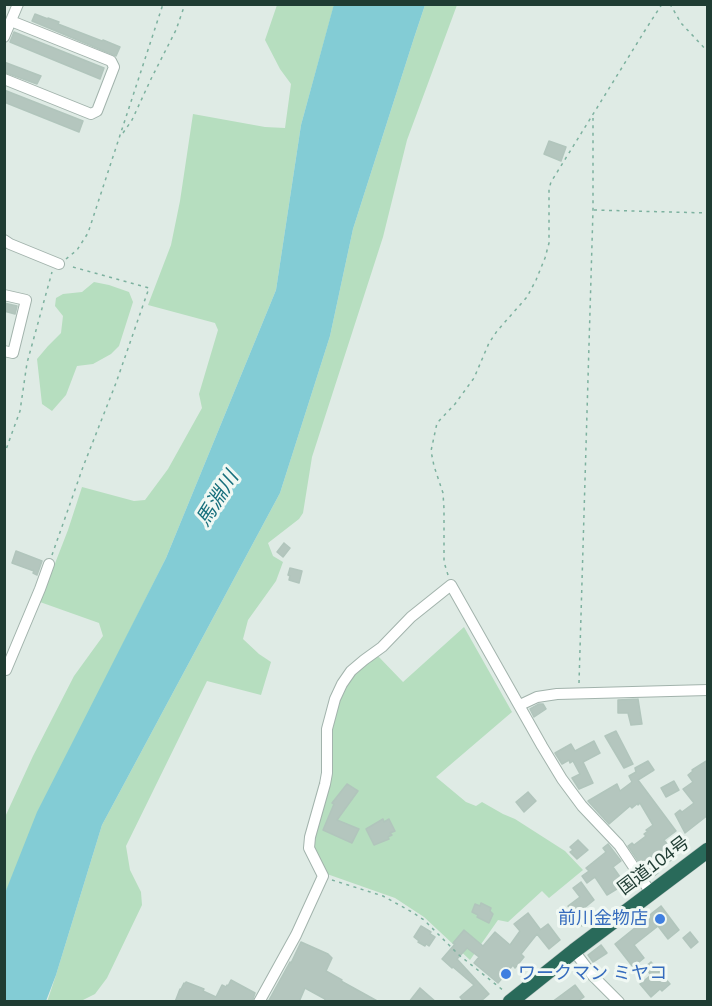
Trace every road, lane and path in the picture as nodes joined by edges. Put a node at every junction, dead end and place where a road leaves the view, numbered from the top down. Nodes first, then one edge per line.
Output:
1 (18, 4) edge
2 (164, 4) edge
3 (185, 4) edge
4 (662, 4) edge
5 (670, 4) edge
6 (11, 21) junction
7 (4, 37) edge
8 (708, 52) edge
9 (4, 79) edge
10 (592, 116) junction
11 (120, 136) junction
12 (593, 210) junction
13 (708, 213) edge
14 (4, 240) edge
15 (59, 264) junction
16 (4, 295) edge
17 (4, 351) edge
18 (4, 454) edge
19 (49, 564) joint
20 (452, 585) junction
21 (4, 670) edge
22 (708, 690) edge
23 (578, 693) junction
24 (520, 705) junction
25 (708, 850) edge
26 (323, 876) junction
27 (651, 893) junction
28 (574, 951) junction
29 (511, 1000) edge
30 (259, 1002) edge
31 (619, 1002) edge

1 - 6 street
2 - 11 path
3 - 11 path
4 - 10 path
5 - 8 path
6 - 7 street
6 - 9 street
10 - 12 path
10 - 20 path
11 - 15 path
12 - 13 path
12 - 23 path
14 - 15 street
15 - 18 path
15 - 19 path
16 - 17 street
19 - 21 street
20 - 24 street
20 - 26 street
22 - 23 street
23 - 24 street
24 - 27 street
25 - 27 highway, 国道104号
26 - 29 path
26 - 30 street
27 - 28 highway, 国道104号
28 - 29 highway, 国道104号
28 - 31 street

